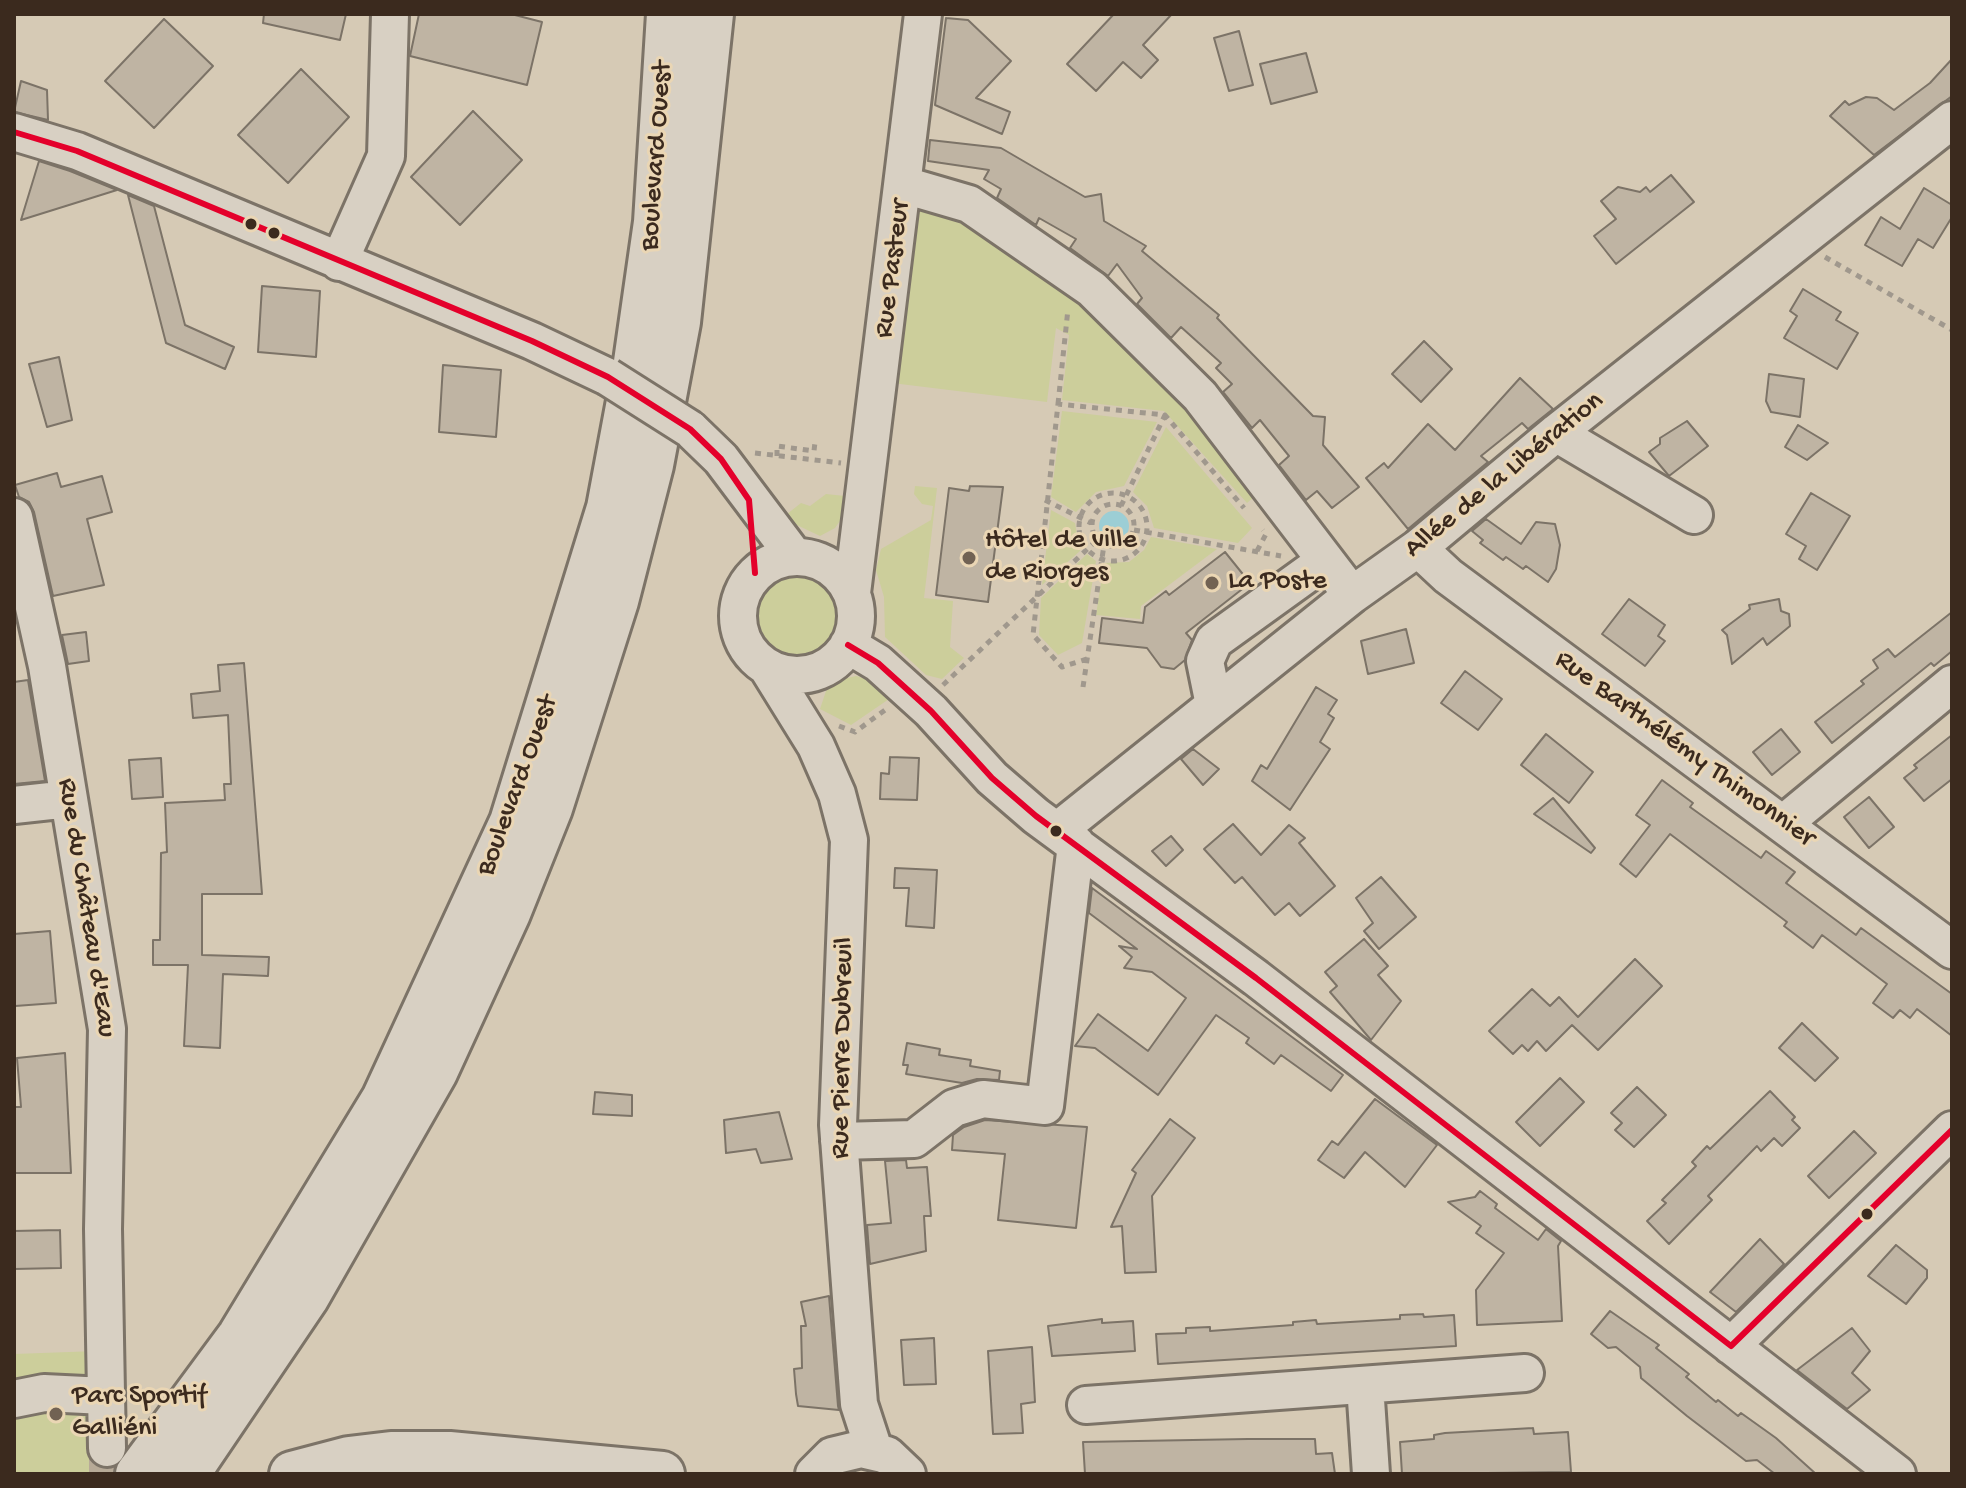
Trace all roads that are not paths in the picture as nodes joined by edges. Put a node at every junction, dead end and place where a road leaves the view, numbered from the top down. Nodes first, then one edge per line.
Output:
1 (390, 14) edge
2 (669, 14) edge
3 (711, 14) edge
4 (923, 14) edge
5 (1952, 120) edge
6 (14, 132) edge
7 (904, 185) junction
8 (339, 262) junction
9 (1556, 433) junction
10 (749, 500) junction
11 (1694, 515) dead end
12 (14, 517) edge
13 (863, 524) junction
14 (1418, 548) junction
15 (806, 558) junction
16 (1325, 561) junction
17 (755, 573) junction
18 (852, 593) junction
19 (1352, 595) junction
20 (848, 645) junction
21 (767, 667) junction
22 (820, 670) junction
23 (1952, 684) edge
24 (1214, 705) junction
25 (815, 731) junction
26 (69, 799) junction
27 (14, 805) edge
28 (1784, 823) junction
29 (1066, 838) junction
30 (1952, 950) edge
31 (1952, 1130) edge
32 (839, 1141) junction
33 (1731, 1346) junction
34 (1525, 1373) dead end
35 (1365, 1385) junction
36 (105, 1396) junction
37 (14, 1399) edge
38 (1086, 1405) dead end
39 (863, 1450) junction
40 (123, 1461) edge
41 (187, 1474) edge
42 (292, 1474) edge
43 (662, 1474) edge
44 (814, 1474) edge
45 (907, 1474) edge
46 (1371, 1474) edge
47 (1897, 1474) edge

1 - 8 street
2 - 40 main road, Boulevard Ouest
3 - 41 main road, Boulevard Ouest
4 - 7 street, Rue Pasteur
5 - 9 street, Allée de la Libération
6 - 8 street
7 - 13 street, Rue Pasteur
7 - 16 street
8 - 10 street, bridge
9 - 11 street
9 - 14 street, Allée de la Libération
10 - 15 street
10 - 17 street
12 - 26 street, Rue du Château d'Eau
13 - 15 street
13 - 18 street, Rue Pasteur
14 - 19 street, Allée de la Libération
14 - 28 street, Rue Barthélémy Thimonnier
15 - 17 street
15 - 18 street
16 - 19 street
16 - 24 street
17 - 21 street
18 - 20 street
19 - 24 street, Allée de la Libération
20 - 22 street
20 - 29 street
21 - 22 street
21 - 25 street, Rue Pierre Dubreuil
22 - 25 street
23 - 28 street
24 - 29 street, Allée de la Libération
25 - 32 street, Rue Pierre Dubreuil
26 - 27 street
26 - 36 street, Rue du Château d'Eau
28 - 30 street, Rue Barthélémy Thimonnier
29 - 32 street
29 - 33 street
31 - 33 street
32 - 39 street, Rue Pierre Dubreuil
33 - 47 street
34 - 35 street
35 - 38 street
35 - 46 street
36 - 37 street
36 - 40 street, Rue du Château d'Eau
39 - 44 street
39 - 45 street
42 - 43 main road

